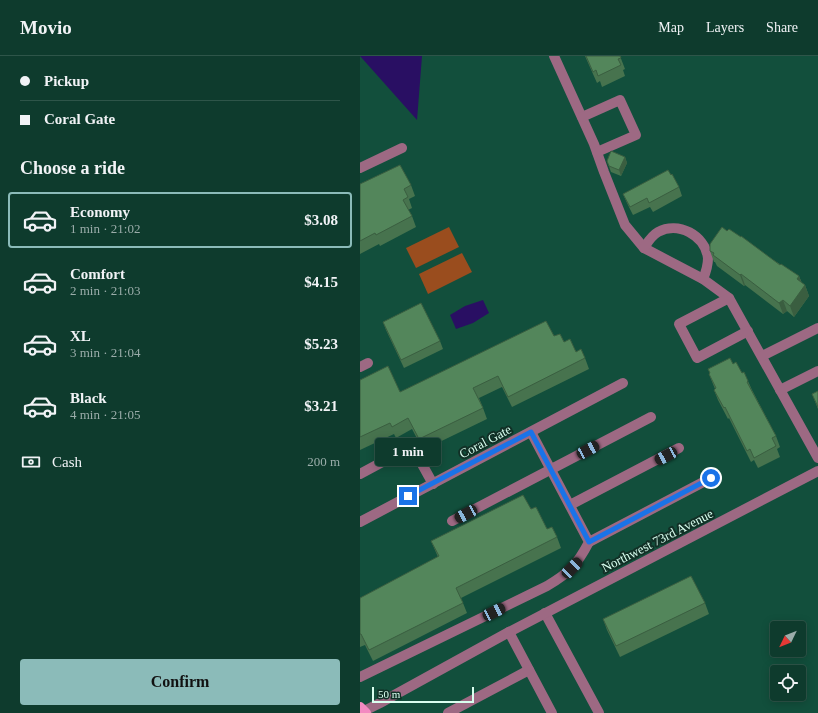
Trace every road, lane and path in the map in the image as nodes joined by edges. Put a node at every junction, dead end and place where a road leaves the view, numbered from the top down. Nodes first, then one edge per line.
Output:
1 (554, 56) edge
2 (582, 117) junction
3 (402, 148) dead end
4 (597, 152) junction
5 (360, 168) edge
6 (644, 248) junction
7 (703, 279) junction
8 (729, 298) junction
9 (818, 328) edge
10 (748, 331) junction
11 (762, 356) junction
12 (818, 371) edge
13 (623, 384) dead end
14 (780, 390) junction
15 (651, 417) dead end
16 (531, 432) junction
17 (679, 448) dead end
18 (818, 458) edge
19 (551, 470) junction
20 (818, 471) edge
21 (360, 474) edge
22 (711, 478) dead end
23 (433, 484) junction
24 (570, 506) junction
25 (452, 521) dead end
26 (360, 522) edge
27 (589, 542) junction
28 (545, 613) junction
29 (508, 632) junction
30 (529, 670) junction
31 (360, 677) edge
32 (362, 711) edge
33 (448, 713) edge
34 (552, 713) edge
35 (599, 713) edge

1 - 2 street
2 - 4 street
2 - 4 street
3 - 5 street
4 - 6 street
6 - 7 street
6 - 7 street
7 - 8 street
8 - 10 street
8 - 10 street
9 - 11 street
10 - 11 street
11 - 14 street
12 - 14 street
13 - 16 street, Coral Gate
14 - 18 street
15 - 19 street
16 - 19 street
16 - 23 street, Coral Gate
17 - 24 street
19 - 24 street
19 - 25 street
20 - 28 street, Northwest 73rd Avenue
21 - 23 street
22 - 27 street
23 - 26 street, Coral Gate
24 - 27 street
27 - 31 street
28 - 29 street, Northwest 73rd Avenue
28 - 35 street
29 - 30 street
29 - 32 street, Northwest 73rd Avenue
30 - 33 street
30 - 34 street

